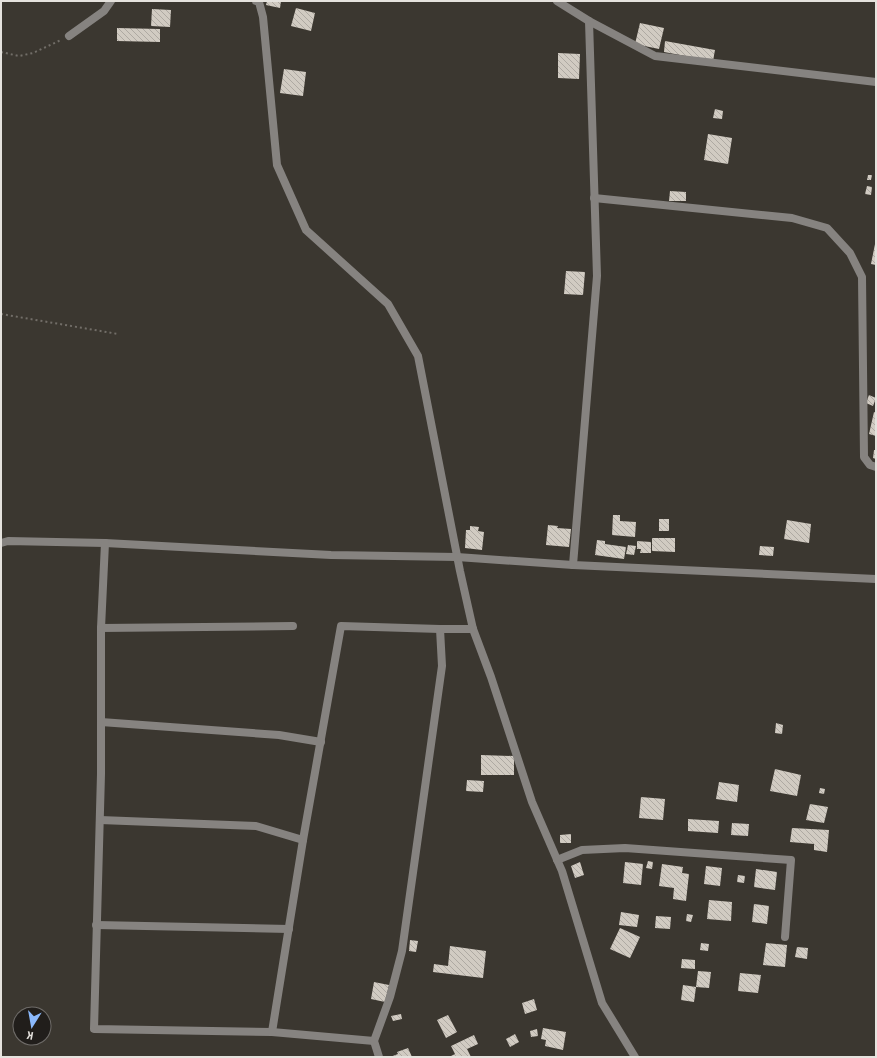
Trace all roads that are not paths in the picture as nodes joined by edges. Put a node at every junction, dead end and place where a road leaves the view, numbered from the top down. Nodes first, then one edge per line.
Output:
1 (111, 1) edge
2 (256, 1) edge
3 (557, 1) edge
4 (589, 21) junction
5 (70, 36) road end
6 (876, 82) edge
7 (594, 198) junction
8 (876, 467) edge
9 (1, 543) edge
10 (104, 547) junction
11 (458, 559) junction
12 (573, 565) junction
13 (876, 579) edge
14 (293, 626) dead end
15 (101, 628) junction
16 (473, 628) junction
17 (440, 629) junction
18 (101, 722) junction
19 (321, 742) junction
20 (100, 820) junction
21 (303, 840) junction
22 (557, 860) junction
23 (96, 925) junction
24 (289, 929) junction
25 (785, 937) dead end
26 (272, 1032) junction
27 (374, 1041) junction
28 (379, 1057) edge
29 (634, 1057) edge

1 - 5 street
2 - 11 street
3 - 4 street
4 - 6 street
4 - 7 street
7 - 8 street
7 - 12 street
9 - 10 street
10 - 11 street
10 - 15 street
11 - 12 street
11 - 16 street
12 - 13 street
14 - 15 street
15 - 18 street
16 - 17 street
16 - 22 street
17 - 19 street
17 - 27 street
18 - 19 street
18 - 20 street
19 - 21 street
20 - 21 street
20 - 23 street
21 - 24 street
22 - 25 street
22 - 29 street
23 - 24 street
23 - 26 street
24 - 26 street
26 - 27 street
27 - 28 street

